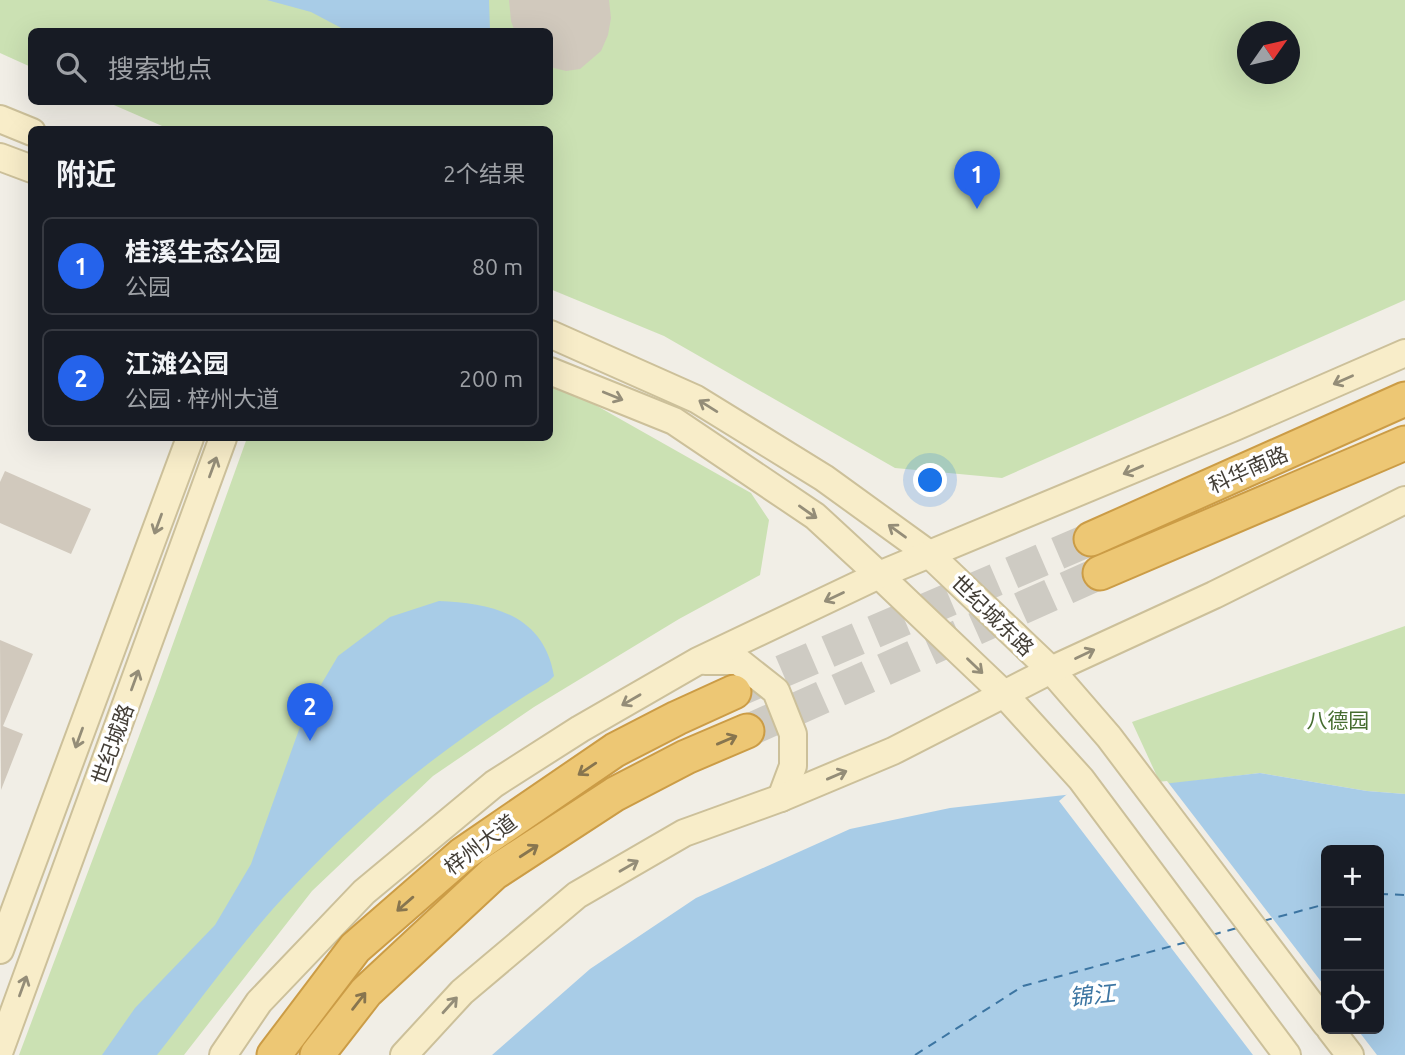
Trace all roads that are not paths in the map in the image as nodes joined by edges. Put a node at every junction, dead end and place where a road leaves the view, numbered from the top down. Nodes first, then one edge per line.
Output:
1 (0, 119) edge
2 (28, 130) edge
3 (0, 157) edge
4 (28, 168) edge
5 (553, 335) edge
6 (1405, 353) edge
7 (553, 372) edge
8 (1405, 399) edge
9 (189, 441) edge
10 (222, 441) edge
11 (1405, 443) edge
12 (1405, 500) edge
13 (1091, 539) tunnel mouth
14 (929, 554) junction
15 (1100, 573) tunnel mouth
16 (880, 575) junction
17 (698, 661) junction
18 (1051, 670) junction
19 (734, 692) tunnel mouth
20 (1004, 694) junction
21 (747, 731) tunnel mouth
22 (781, 798) junction
23 (0, 950) edge
24 (1321, 1017) edge
25 (1334, 1034) edge
26 (0, 1050) edge
27 (223, 1055) edge
28 (274, 1055) edge
29 (317, 1055) edge
30 (404, 1055) edge
31 (1287, 1055) edge
32 (1350, 1055) edge

1 - 2 main road
3 - 4 main road
14 -> 5 main road, 世纪城东路
6 -> 14 main road
7 -> 16 main road
8 - 13 highway, 科华南路
9 -> 23 main road, 世纪城路
26 -> 10 main road, 世纪城路
11 - 15 highway, 科华南路
18 -> 12 main road
14 - 16 main road
14 - 18 main road, 世纪城东路
16 -> 17 main road
16 -> 20 main road
17 - 22 main road
17 -> 27 main road
18 - 20 main road
18 - 24 main road, 世纪城东路
19 -> 28 highway, 梓州大道
22 -> 20 main road
20 - 31 main road
29 -> 21 highway, 梓州大道
30 -> 22 main road
25 - 32 main road

